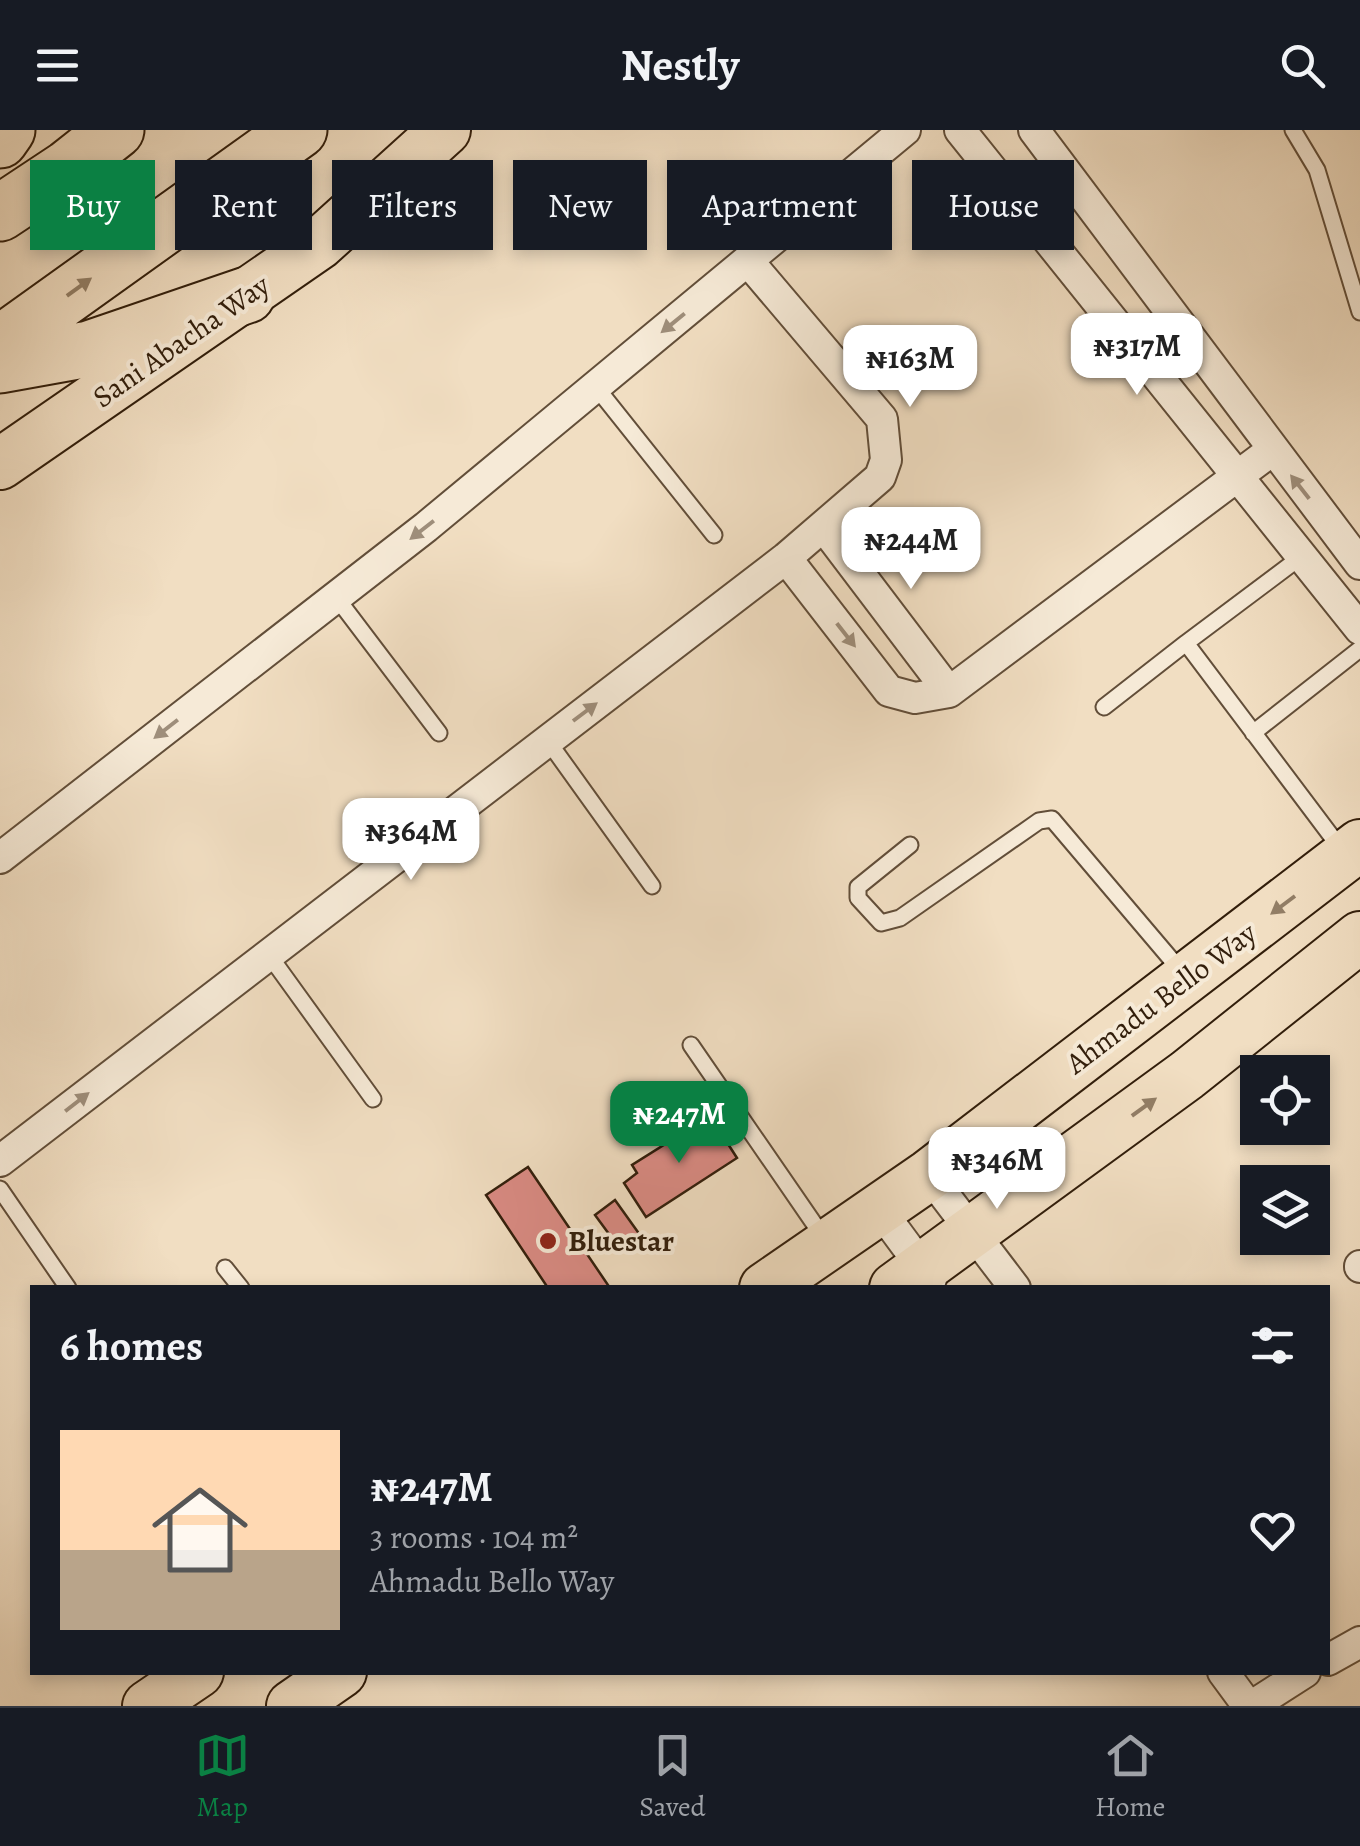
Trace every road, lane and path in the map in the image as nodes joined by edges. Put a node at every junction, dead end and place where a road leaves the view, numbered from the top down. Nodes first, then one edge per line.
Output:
1 (8, 130) edge
2 (116, 130) edge
3 (300, 130) edge
4 (446, 130) edge
5 (905, 130) edge
6 (960, 130) edge
7 (1034, 130) edge
8 (1292, 130) edge
9 (0, 140) edge
10 (0, 213) edge
11 (748, 261) junction
12 (248, 295) junction
13 (1360, 312) edge
14 (0, 344) edge
15 (0, 365) edge
16 (596, 387) junction
17 (1271, 451) junction
18 (0, 464) edge
19 (1238, 476) junction
20 (824, 528) junction
21 (714, 535) dead end
22 (1355, 547) edge
23 (1302, 556) junction
24 (786, 558) junction
25 (336, 597) junction
26 (1360, 629) edge
27 (1186, 643) junction
28 (1360, 649) edge
29 (949, 692) junction
30 (1104, 706) dead end
31 (439, 732) dead end
32 (1253, 732) junction
33 (548, 741) junction
34 (910, 844) dead end
35 (1353, 850) edge
36 (0, 858) edge
37 (652, 886) dead end
38 (1360, 937) edge
39 (269, 954) junction
40 (1187, 978) junction
41 (691, 1044) dead end
42 (373, 1098) dead end
43 (0, 1161) edge
44 (929, 1176) junction
45 (0, 1189) edge
46 (880, 1210) junction
47 (974, 1231) junction
48 (828, 1244) junction
49 (225, 1268) dead end
50 (919, 1281) edge
51 (66, 1285) edge
52 (239, 1285) edge
53 (769, 1285) edge
54 (1013, 1285) edge
55 (1360, 1642) edge
56 (1330, 1659) edge
57 (194, 1675) edge
58 (336, 1675) edge
59 (1225, 1675) edge
60 (1296, 1675) edge
61 (148, 1706) edge
62 (292, 1706) edge
63 (1250, 1706) edge

1 - 9 highway
2 - 10 highway
14 -> 3 highway
4 - 12 main road, Sani Abacha Way
5 - 11 street
6 - 19 street
7 - 17 street
8 - 13 lane
11 -> 16 street
11 - 20 street
12 - 15 highway
12 - 18 main road, Sani Abacha Way
16 - 21 lane
16 -> 25 street
17 - 19 street
22 -> 17 street
19 - 23 street
19 - 29 street
20 - 24 street
20 - 29 street
23 - 26 street
23 - 27 lane
24 -> 29 street
33 -> 24 street
25 - 31 lane
25 -> 36 street
27 - 30 lane
27 - 32 lane
28 - 32 lane
32 - 35 lane
33 - 37 lane
33 - 39 street
34 - 40 lane
35 -> 40 main road, Ahmadu Bello Way
47 -> 38 main road
39 - 42 lane
43 -> 39 street
40 - 44 main road, Ahmadu Bello Way
41 - 48 lane
44 - 46 main road, Ahmadu Bello Way
44 - 47 street
45 - 51 lane
46 - 48 main road, Ahmadu Bello Way
46 - 50 street
47 - 50 main road
47 - 54 street
48 - 53 main road, Ahmadu Bello Way
49 - 52 lane
55 - 56 street
57 - 61 main road
58 - 62 main road
59 - 63 street
60 - 63 street

